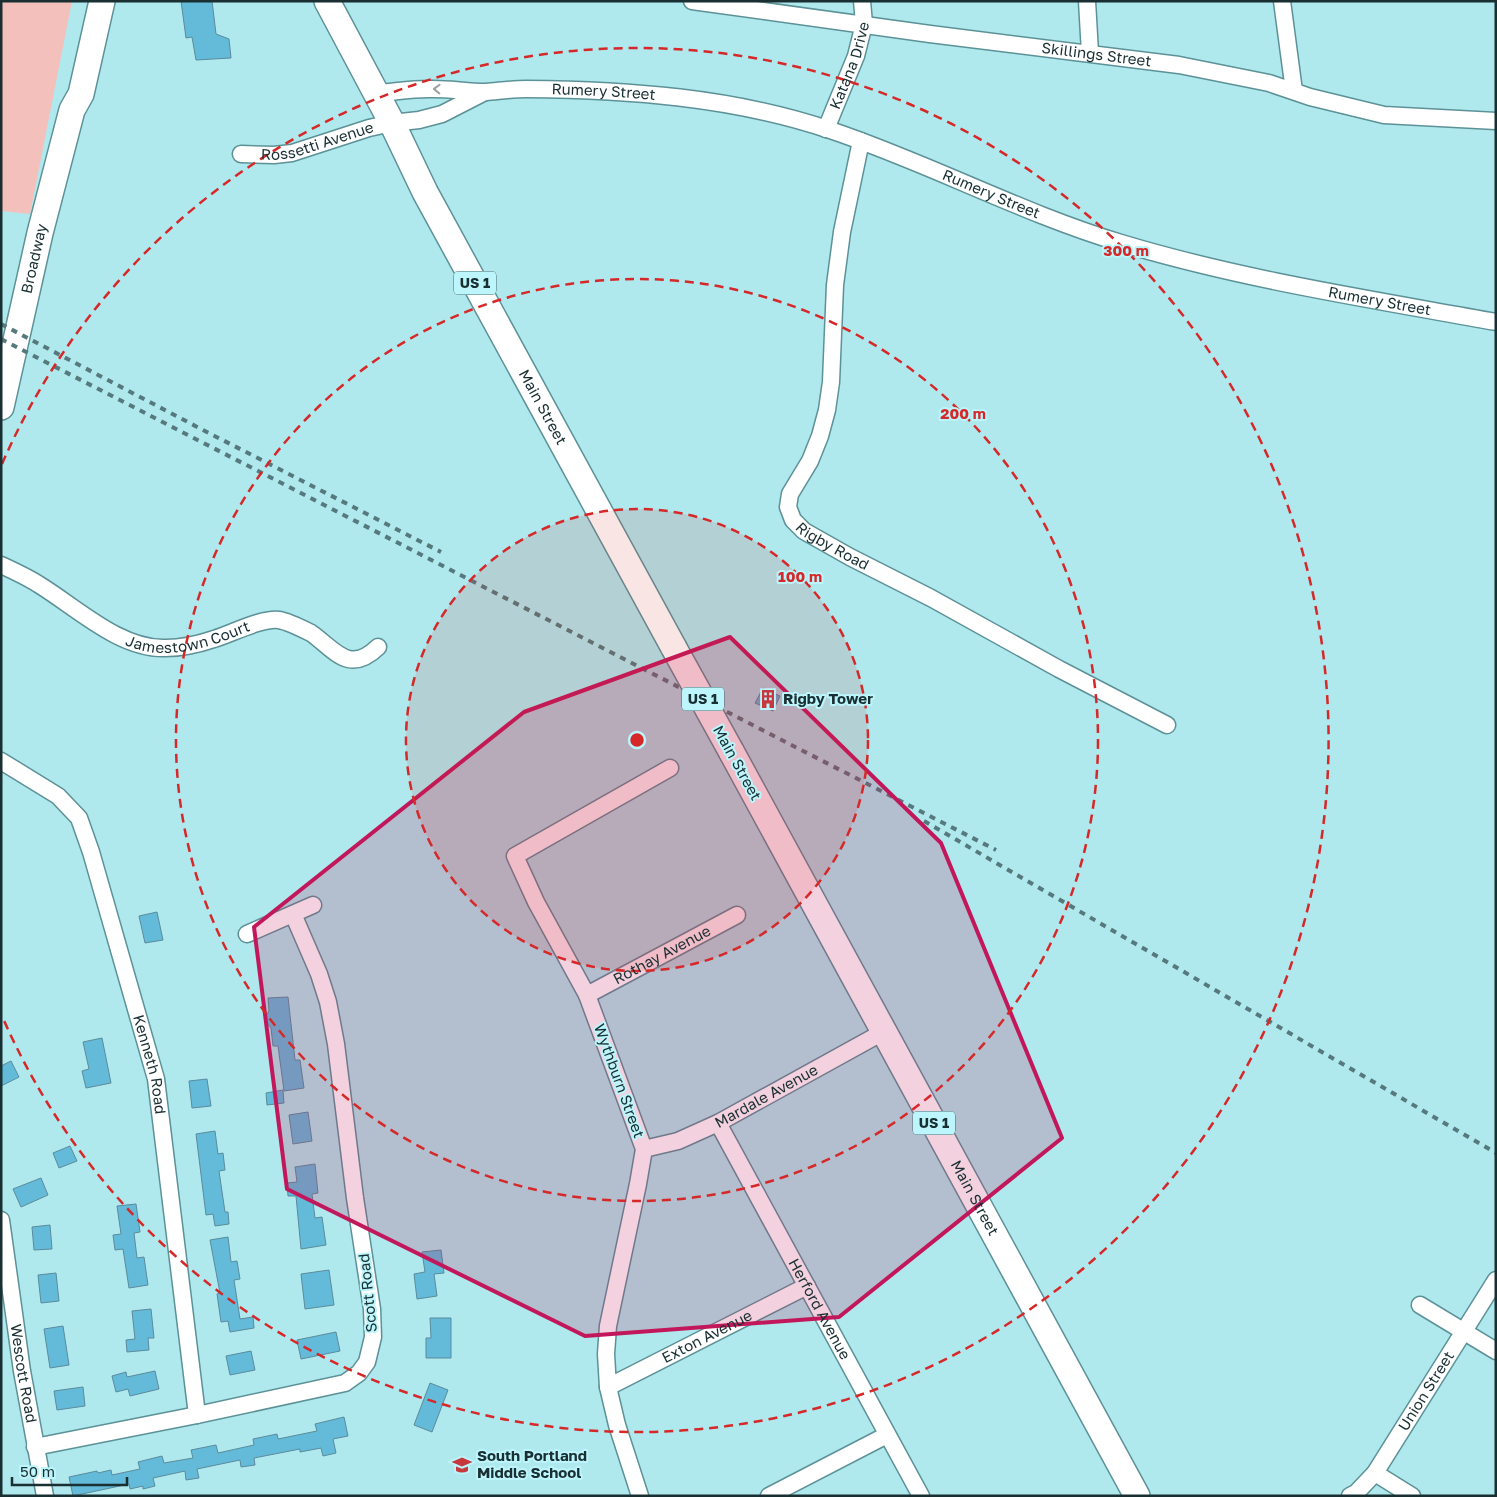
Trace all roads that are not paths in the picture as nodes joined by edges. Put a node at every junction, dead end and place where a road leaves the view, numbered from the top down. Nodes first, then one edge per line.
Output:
1 (90, 1) edge
2 (102, 1) edge
3 (327, 1) edge
4 (692, 1) edge
5 (862, 1) edge
6 (1087, 1) edge
7 (1282, 1) edge
8 (864, 24) junction
9 (1090, 53) junction
10 (1294, 91) junction
11 (486, 92) junction
12 (376, 93) junction
13 (72, 110) junction
14 (1496, 121) edge
15 (392, 123) junction
16 (826, 129) junction
17 (862, 141) junction
18 (241, 154) dead end
19 (1496, 322) edge
20 (1, 407) edge
21 (1, 565) edge
22 (378, 647) dead end
23 (1166, 725) dead end
24 (1, 761) edge
25 (670, 768) dead end
26 (313, 905) dead end
27 (293, 914) junction
28 (738, 915) dead end
29 (247, 934) dead end
30 (587, 995) junction
31 (885, 1032) junction
32 (718, 1123) junction
33 (644, 1149) junction
34 (1, 1220) edge
35 (1496, 1280) edge
36 (807, 1286) junction
37 (1420, 1305) dead end
38 (1463, 1332) junction
39 (1496, 1351) edge
40 (608, 1387) junction
41 (197, 1415) junction
42 (887, 1435) junction
43 (35, 1447) junction
44 (1375, 1474) junction
45 (45, 1496) edge
46 (640, 1496) edge
47 (769, 1496) edge
48 (921, 1496) edge
49 (1137, 1496) edge
50 (1350, 1496) edge
51 (1412, 1496) edge

1 - 13 main road, Broadway
2 - 13 main road, Broadway
3 - 12 main road, Main Street / US 1
4 - 8 street, Skillings Street
5 - 8 street, Katana Drive
6 - 9 street
7 - 10 street
8 - 9 street, Skillings Street
8 - 16 street, Katana Drive
9 - 10 street, Skillings Street
10 - 14 street, Skillings Street
11 -> 12 street, Rumery Street
11 - 15 street, Rumery Street
11 - 16 street, Rumery Street
12 - 15 main road, Main Street / US 1
13 - 20 main road, Broadway
15 - 18 street, Rossetti Avenue
15 - 31 main road, Main Street / US 1, bridge
16 - 17 street, Rumery Street
17 - 19 street, Rumery Street
17 - 23 street, Rigby Road
21 - 22 street, Jamestown Court
24 - 41 street, Kenneth Road
25 - 30 street, Wythburn Street
26 - 27 street
27 - 29 street
27 - 41 street, Scott Road
28 - 30 street, Rothay Avenue
30 - 33 street, Wythburn Street
31 - 32 street, Mardale Avenue
31 - 49 main road, Main Street / US 1
32 - 33 street, Mardale Avenue
32 - 36 street, Herford Avenue
33 - 40 street, Wythburn Street
34 - 43 street, Wescott Road
35 - 38 street, Union Street
36 - 40 street, Exton Avenue
36 - 42 street, Herford Avenue
37 - 38 street
38 - 39 street
38 - 44 street, Union Street
40 - 46 street, Wythburn Street
41 - 43 street, Scott Road
42 - 47 street
42 - 48 street, Herford Avenue
43 - 45 street, Wescott Road
44 - 50 street, Union Street
44 - 51 street

